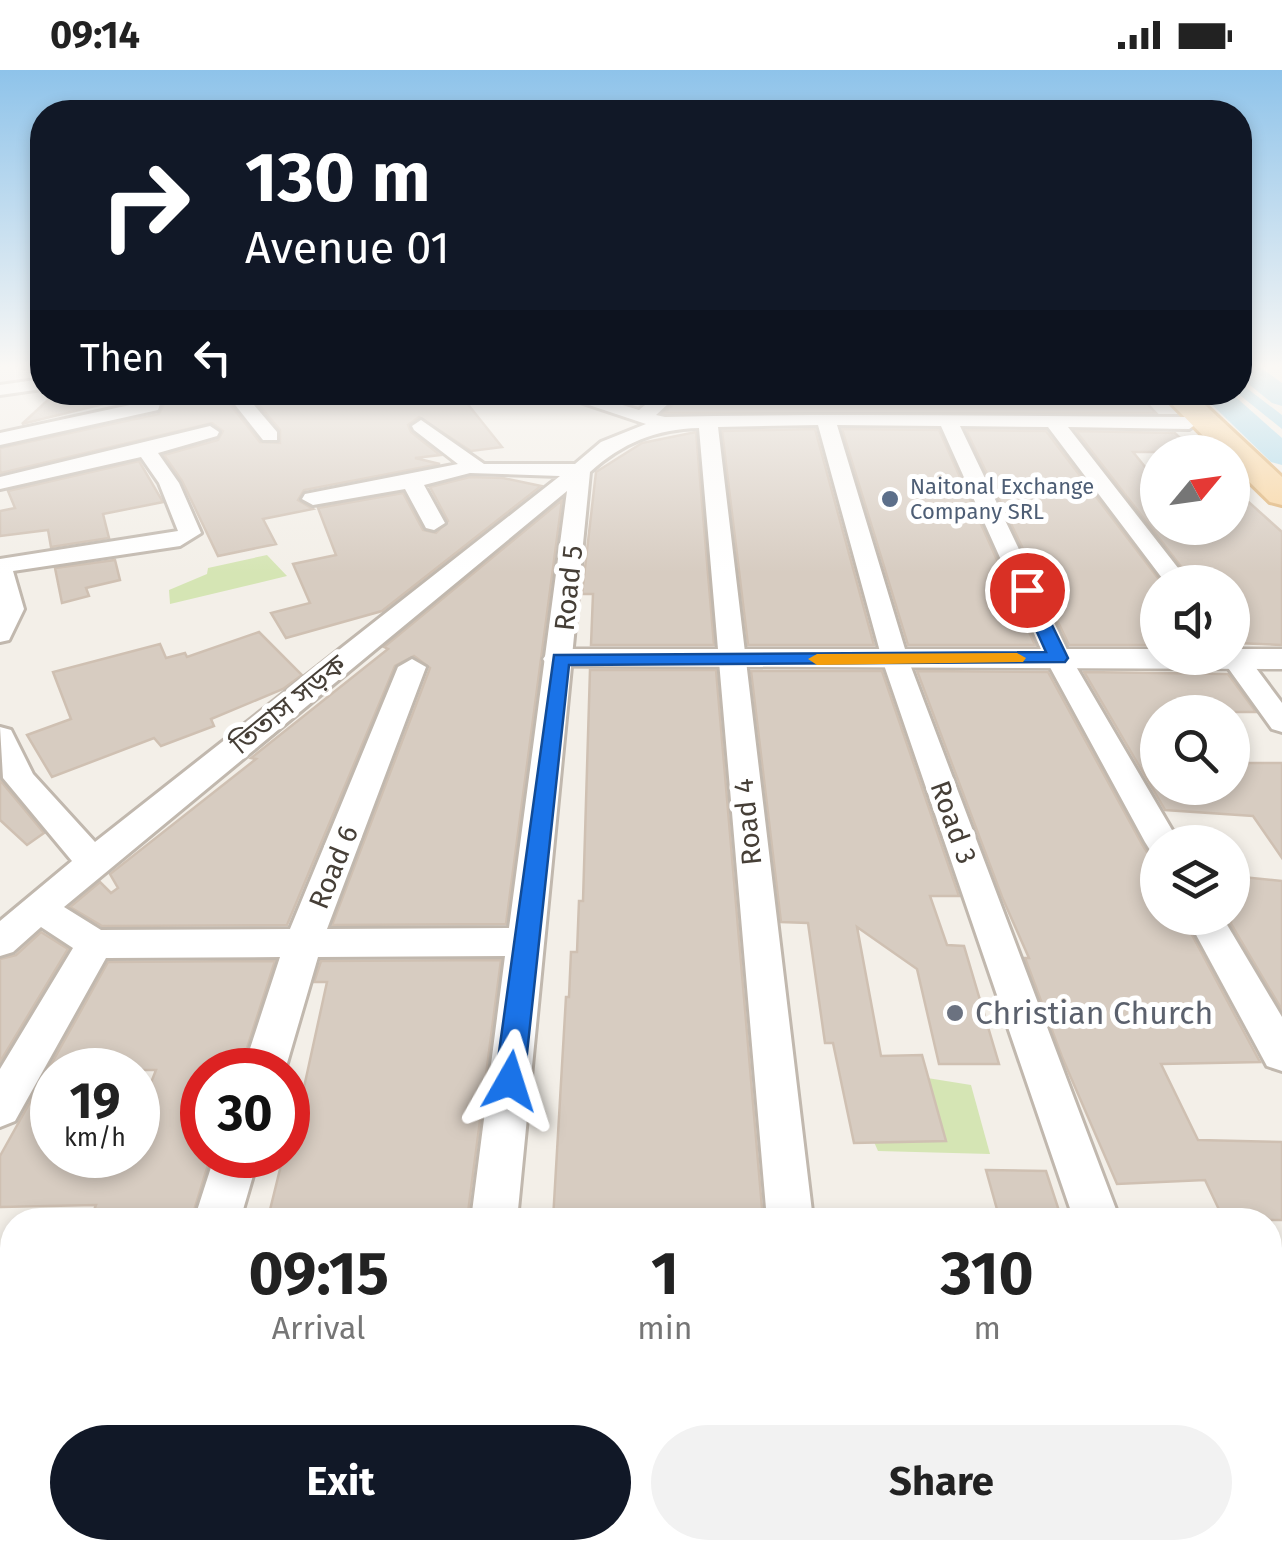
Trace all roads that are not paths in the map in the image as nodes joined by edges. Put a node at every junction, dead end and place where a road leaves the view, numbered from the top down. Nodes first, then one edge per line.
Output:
1 (201, 434) edge
2 (432, 434) edge
3 (625, 434) edge
4 (709, 434) edge
5 (831, 434) edge
6 (955, 434) edge
7 (1062, 434) edge
8 (1219, 434) edge
9 (146, 450) junction
10 (473, 466) junction
11 (580, 470) junction
12 (412, 482) junction
13 (0, 483) edge
14 (1250, 483) edge
15 (1282, 495) edge
16 (312, 499) dead end
17 (1282, 514) edge
18 (434, 523) dead end
19 (1164, 565) edge
20 (6, 611) edge
21 (0, 634) edge
22 (1058, 658) junction
23 (1140, 658) edge
24 (1250, 658) edge
25 (560, 659) junction
26 (896, 659) junction
27 (1282, 659) edge
28 (730, 660) junction
29 (412, 666) dead end
30 (1247, 675) edge
31 (1282, 722) edge
32 (0, 736) edge
33 (1152, 825) edge
34 (94, 862) junction
35 (40, 909) junction
36 (1215, 935) edge
37 (0, 942) edge
38 (304, 942) junction
39 (524, 942) junction
40 (94, 944) junction
41 (271, 1048) edge
42 (1282, 1054) edge
43 (0, 1108) edge
44 (231, 1178) edge
45 (221, 1208) edge
46 (495, 1208) edge
47 (789, 1208) edge
48 (1093, 1208) edge

1 - 9 street
2 - 10 street
3 - 11 street
4 - 28 street, Road 4
5 - 26 street, Road 3
6 - 22 street
7 - 19 street
8 - 15 main road
9 - 13 street
9 - 20 street
10 - 11 street
10 - 12 street
11 - 25 street, Road 5
11 - 34 street, তিতাস সড়ক
12 - 16 street
12 - 18 street
14 - 17 main road
20 - 21 street
22 - 23 street
22 - 26 street
22 - 33 street
24 - 27 street
25 - 28 street
25 - 39 street, Road 5
26 - 28 street
26 - 48 street, Road 3
28 - 47 street, Road 4
29 - 38 street, Road 6
30 - 31 street
32 - 34 street
34 - 35 street, তিতাস সড়ক
35 - 37 street, তিতাস সড়ক
35 - 40 street
36 - 42 street
38 - 39 street
38 - 40 street
38 - 41 street, Road 6
39 - 46 street, Road 5
40 - 43 street
44 - 45 street

